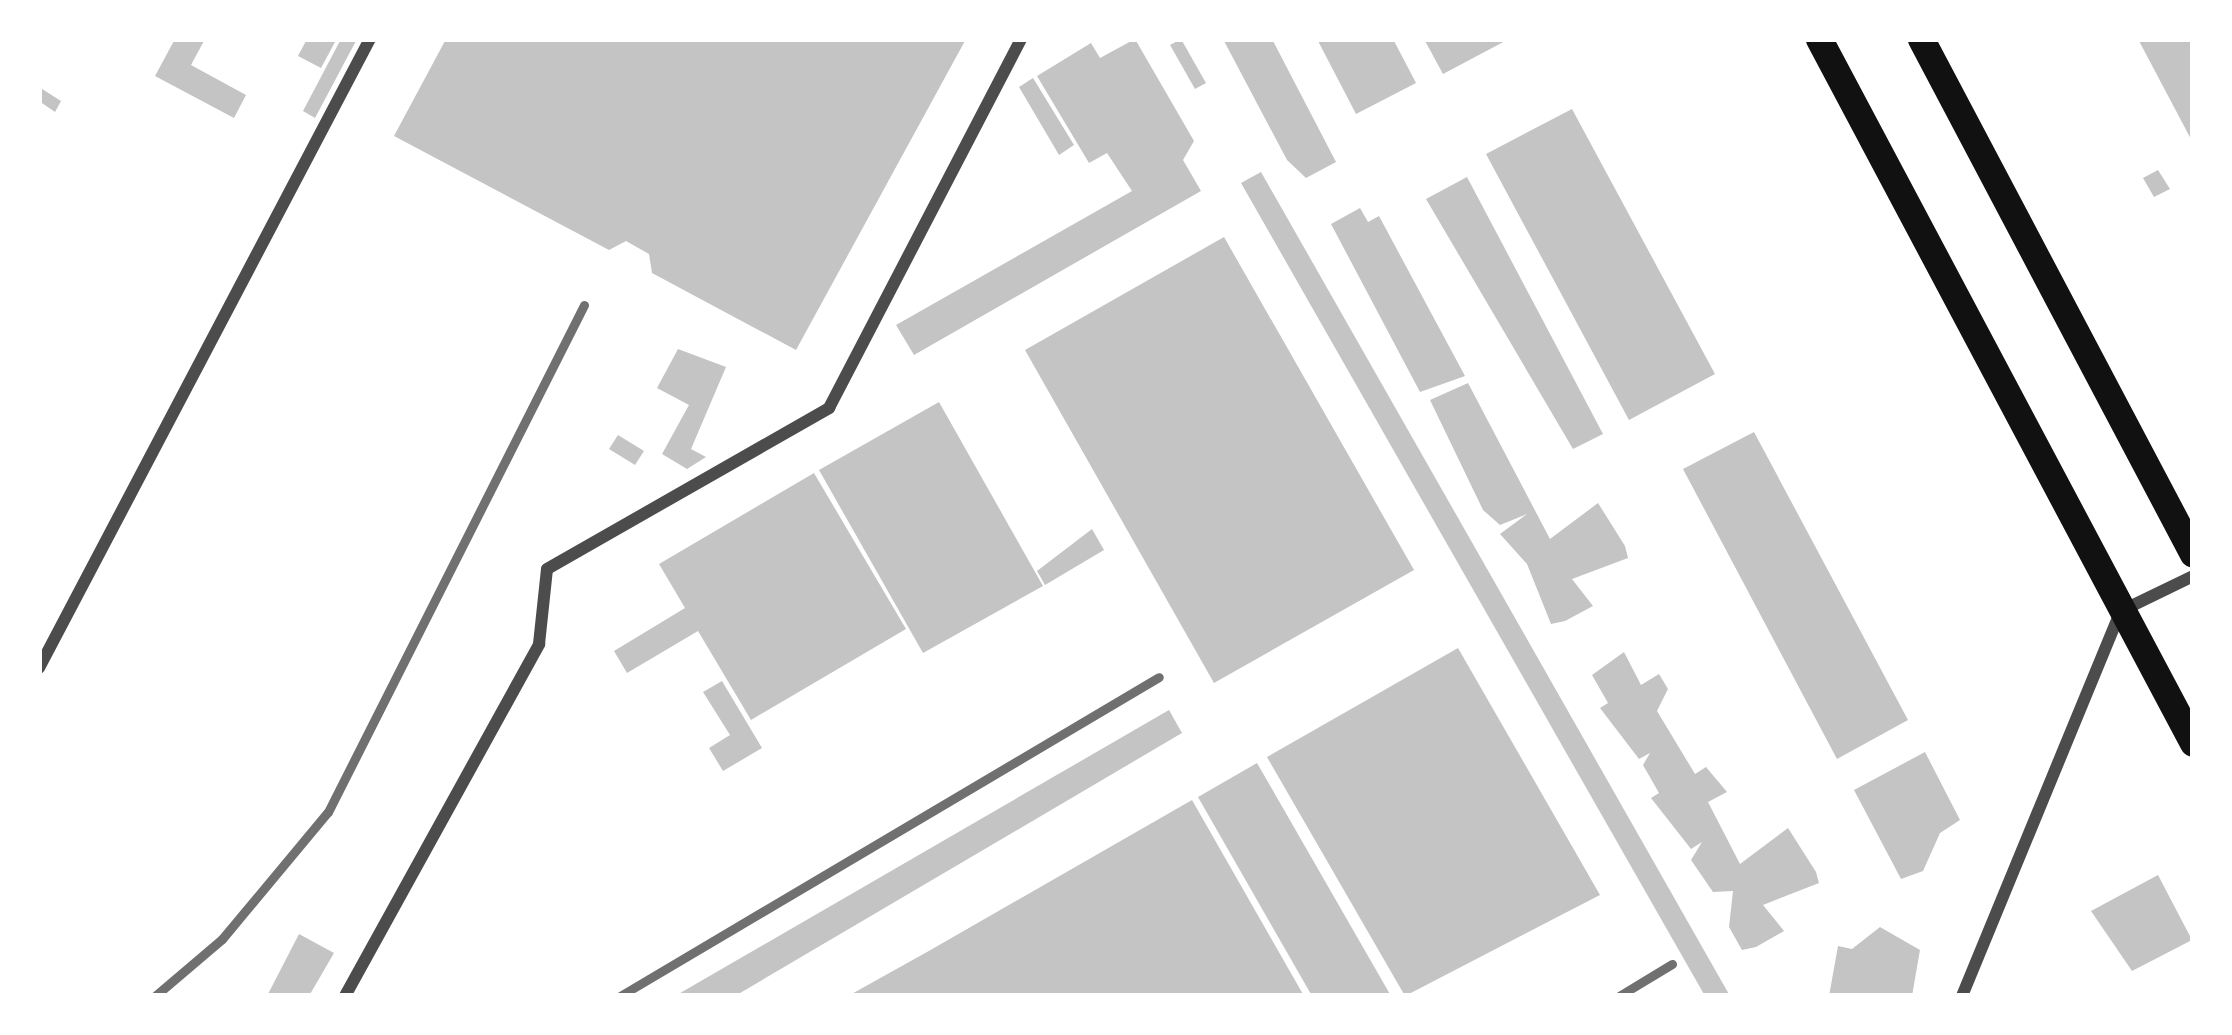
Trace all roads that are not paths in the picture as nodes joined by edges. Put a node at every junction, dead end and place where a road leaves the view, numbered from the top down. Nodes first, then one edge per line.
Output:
1 (370, 39) edge
2 (1021, 39) edge
3 (1819, 39) edge
4 (1921, 39) edge
5 (2193, 554) edge
6 (2193, 575) edge
7 (2121, 611) junction
8 (39, 668) edge
9 (2193, 743) edge
10 (345, 996) edge
11 (1962, 996) edge

1 - 8 street
2 - 10 street
3 - 7 main road
4 - 5 main road
6 - 7 street
7 - 9 main road
7 - 11 street

